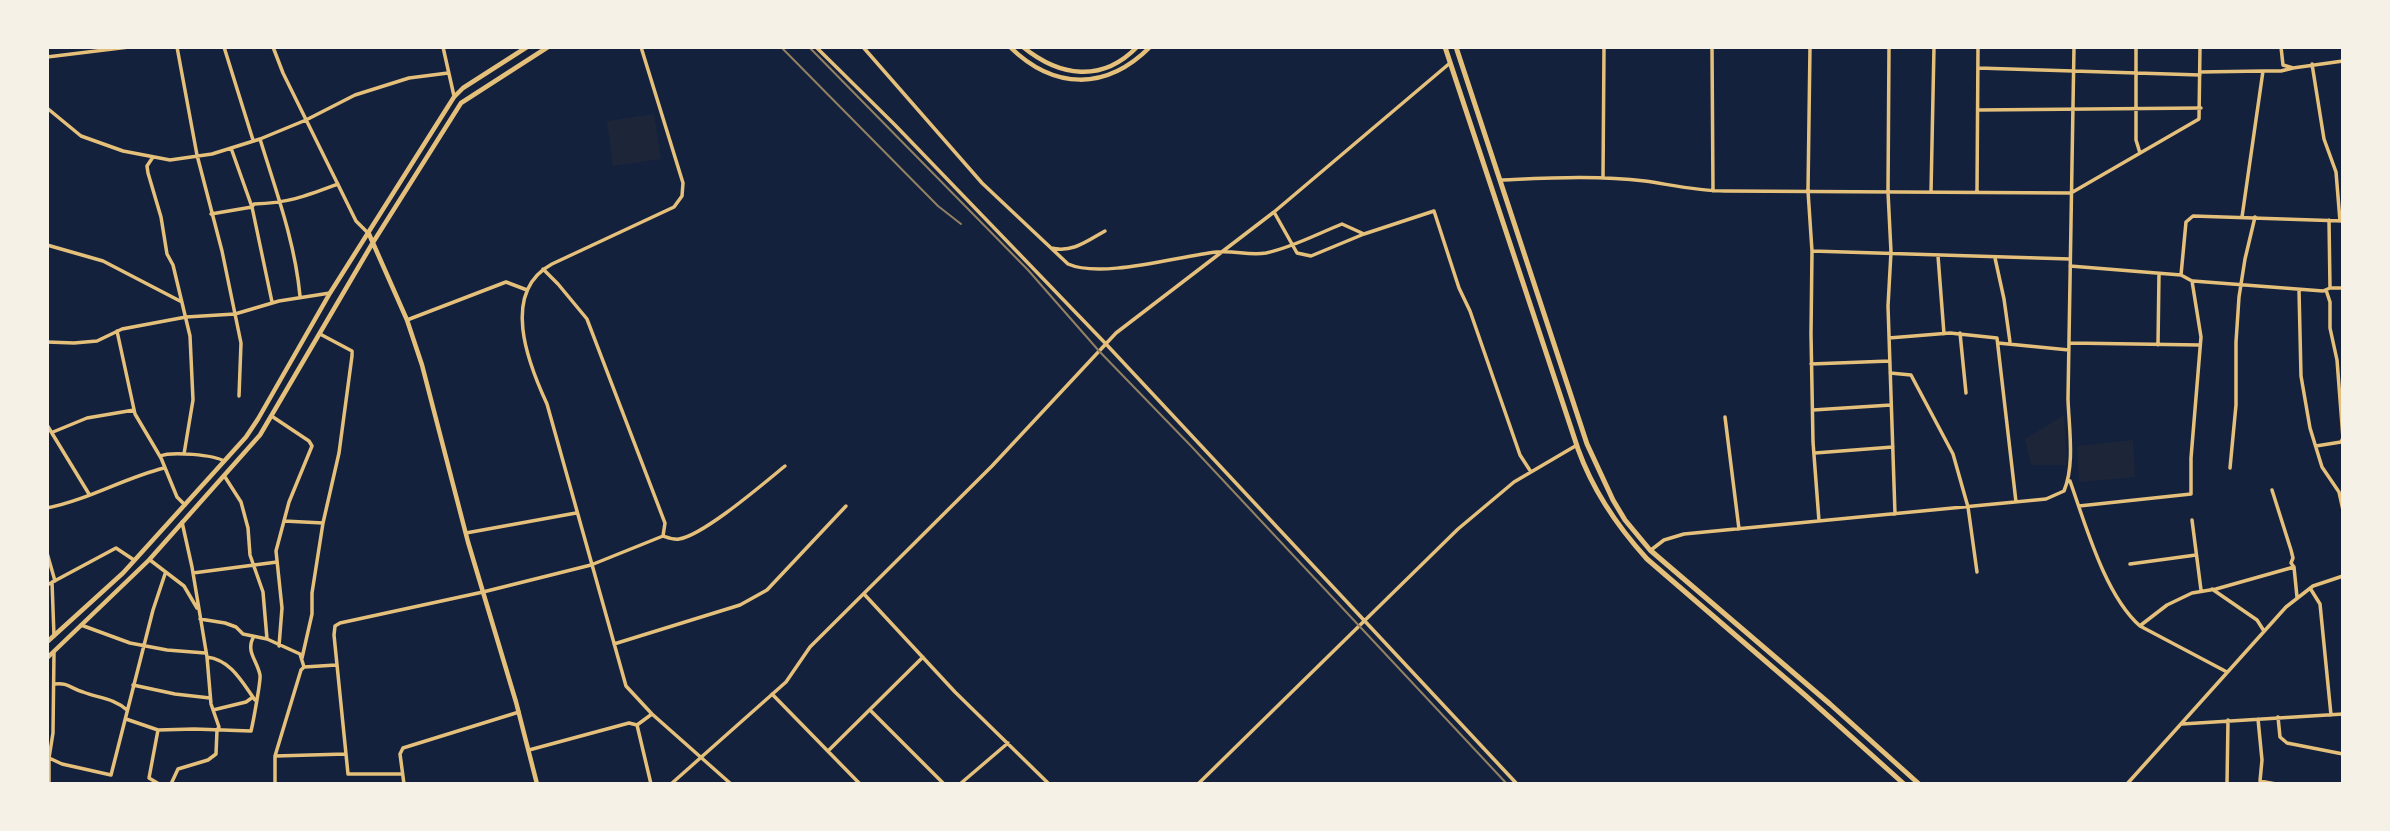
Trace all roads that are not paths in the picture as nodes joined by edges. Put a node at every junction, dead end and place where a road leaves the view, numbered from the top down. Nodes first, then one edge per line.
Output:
1 (129, 47) edge
2 (177, 47) edge
3 (224, 47) edge
4 (273, 47) edge
5 (443, 47) edge
6 (527, 47) edge
7 (548, 47) edge
8 (641, 47) edge
9 (816, 47) edge
10 (863, 47) edge
11 (1010, 47) edge
12 (1023, 47) edge
13 (1137, 47) edge
14 (1150, 47) edge
15 (1445, 47) edge
16 (1456, 47) edge
17 (1604, 47) edge
18 (1712, 47) edge
19 (1810, 47) edge
20 (1889, 47) edge
21 (1934, 47) edge
22 (1978, 47) edge
23 (2074, 47) edge
24 (2136, 47) edge
25 (2200, 47) edge
26 (2281, 47) edge
27 (47, 57) edge
28 (2343, 61) edge
29 (1450, 63) junction
30 (2312, 64) junction
31 (1978, 68) junction
32 (2293, 68) junction
33 (2073, 70) junction
34 (2263, 71) junction
35 (2136, 72) junction
36 (448, 73) junction
37 (2200, 74) junction
38 (454, 97) junction
39 (47, 108) edge
40 (2073, 108) junction
41 (2136, 108) junction
42 (2201, 108) junction
43 (1978, 110) junction
44 (306, 120) junction
45 (260, 139) junction
46 (253, 140) junction
47 (231, 148) junction
48 (2140, 153) junction
49 (197, 155) junction
50 (153, 157) junction
51 (1603, 178) junction
52 (1500, 180) junction
53 (338, 184) junction
54 (1713, 191) junction
55 (1808, 191) junction
56 (1977, 191) junction
57 (1888, 192) junction
58 (1931, 192) junction
59 (2071, 193) junction
60 (280, 203) junction
61 (253, 207) junction
62 (1274, 212) junction
63 (211, 214) junction
64 (2242, 217) junction
65 (2256, 217) junction
66 (2329, 220) junction
67 (2342, 220) edge
68 (1105, 231) dead end
69 (369, 234) junction
70 (1364, 234) junction
71 (1292, 243) junction
72 (372, 244) junction
73 (47, 245) edge
74 (1049, 247) junction
75 (1222, 251) junction
76 (1812, 251) junction
77 (1891, 252) junction
78 (1938, 256) junction
79 (1995, 257) junction
80 (2070, 259) junction
81 (2070, 266) junction
82 (542, 269) junction
83 (2159, 274) junction
84 (2181, 275) junction
85 (2192, 281) junction
86 (2241, 286) junction
87 (2343, 288) edge
88 (2328, 289) junction
89 (527, 290) junction
90 (2299, 290) junction
91 (330, 293) junction
92 (300, 296) junction
93 (181, 302) junction
94 (272, 302) junction
95 (235, 314) junction
96 (186, 317) junction
97 (407, 320) junction
98 (117, 331) junction
99 (1960, 333) junction
100 (320, 334) junction
101 (1944, 334) junction
102 (1889, 338) junction
103 (47, 342) edge
104 (2010, 342) junction
105 (1998, 343) junction
106 (2070, 343) junction
107 (1106, 344) junction
108 (2158, 345) junction
109 (2200, 345) junction
110 (2069, 350) junction
111 (1890, 361) junction
112 (1811, 364) junction
113 (1890, 373) junction
114 (1966, 393) dead end
115 (239, 396) dead end
116 (1891, 405) junction
117 (134, 410) junction
118 (1813, 410) junction
119 (273, 416) junction
120 (1725, 417) dead end
121 (47, 425) edge
122 (53, 432) junction
123 (1577, 445) junction
124 (2316, 446) junction
125 (1893, 447) junction
126 (1814, 453) junction
127 (184, 454) junction
128 (160, 456) junction
129 (224, 461) junction
130 (785, 466) dead end
131 (164, 468) junction
132 (2230, 468) dead end
133 (1531, 472) junction
134 (225, 477) junction
135 (2069, 479) junction
136 (2272, 490) dead end
137 (89, 494) junction
138 (2016, 502) junction
139 (184, 505) junction
140 (846, 506) dead end
141 (2079, 506) junction
142 (1968, 507) junction
143 (47, 508) edge
144 (2343, 510) edge
145 (576, 513) junction
146 (1895, 514) junction
147 (2192, 520) dead end
148 (284, 521) junction
149 (1819, 521) junction
150 (182, 522) junction
151 (323, 523) junction
152 (1739, 529) junction
153 (466, 533) junction
154 (663, 536) junction
155 (1650, 550) junction
156 (47, 553) edge
157 (2196, 555) junction
158 (134, 560) junction
159 (149, 560) junction
160 (277, 562) junction
161 (2130, 564) dead end
162 (591, 565) junction
163 (254, 566) junction
164 (2294, 567) junction
165 (1977, 572) dead end
166 (193, 573) junction
167 (165, 574) junction
168 (2343, 576) edge
169 (51, 583) edge
170 (2310, 588) junction
171 (2212, 589) junction
172 (2201, 590) junction
173 (483, 592) junction
174 (864, 594) junction
175 (2297, 597) junction
176 (198, 610) junction
177 (200, 619) junction
178 (1365, 621) junction
179 (81, 625) junction
180 (2140, 626) junction
181 (2264, 631) junction
182 (54, 636) junction
183 (253, 638) junction
184 (267, 639) junction
185 (47, 642) edge
186 (614, 644) junction
187 (144, 646) junction
188 (279, 646) junction
189 (54, 652) junction
190 (206, 655) junction
191 (923, 657) junction
192 (47, 658) edge
193 (302, 658) junction
194 (337, 665) junction
195 (304, 667) junction
196 (2227, 672) junction
197 (55, 684) junction
198 (133, 685) junction
199 (772, 694) junction
200 (209, 698) junction
201 (254, 698) junction
202 (127, 710) junction
203 (213, 710) junction
204 (870, 710) junction
205 (519, 712) junction
206 (2343, 714) edge
207 (652, 715) junction
208 (2331, 715) junction
209 (2278, 717) junction
210 (2258, 718) junction
211 (126, 719) junction
212 (2228, 720) junction
213 (637, 725) junction
214 (2180, 725) junction
215 (158, 730) junction
216 (217, 730) junction
217 (1008, 743) junction
218 (528, 751) junction
219 (828, 751) junction
220 (345, 754) junction
221 (2343, 754) edge
222 (275, 756) junction
223 (700, 757) junction
224 (48, 758) edge
225 (402, 774) junction
226 (49, 784) edge
227 (159, 784) edge
228 (171, 784) edge
229 (275, 784) edge
230 (404, 784) edge
231 (537, 784) edge
232 (651, 784) edge
233 (671, 784) edge
234 (731, 784) edge
235 (860, 784) edge
236 (944, 784) edge
237 (960, 784) edge
238 (1049, 784) edge
239 (1198, 784) edge
240 (1517, 784) edge
241 (1904, 784) edge
242 (1919, 784) edge
243 (2127, 784) edge
244 (2227, 784) edge
245 (2276, 784) edge

1 - 27 street
2 - 49 street
3 - 46 street
4 - 44 street
5 - 36 street
6 - 38 street
7 - 72 street
8 - 82 street
9 - 107 street
10 - 74 street
11 - 14 street
12 - 13 street
15 - 29 main road
16 - 52 main road
17 - 51 street
18 - 54 street
19 - 55 street
20 - 57 street
21 - 58 street
22 - 31 street
23 - 33 street
24 - 35 street
25 - 37 street
26 - 32 street
28 - 30 street
29 - 62 street
29 - 123 main road
30 - 32 street
30 - 67 street
31 - 33 street
31 - 43 street
32 - 34 street
33 - 35 street
33 - 40 street
34 - 37 street
34 - 64 street
35 - 37 street
35 - 41 street
36 - 38 street
36 - 44 street
37 - 42 street
38 - 69 street
39 - 50 street
40 - 41 street
40 - 43 street
40 - 59 street
41 - 42 street
41 - 48 street
42 - 48 street
43 - 56 street
44 - 45 street
44 - 53 street
45 - 46 street
45 - 60 street
46 - 47 street
47 - 49 street
47 - 61 street
48 - 59 street
49 - 50 street
49 - 63 street
50 - 93 street
51 - 52 street
51 - 54 street
52 - 155 main road
53 - 60 street
53 - 69 street
54 - 55 street
55 - 57 street
55 - 76 street
56 - 58 street
56 - 59 street
57 - 58 street
57 - 77 street
59 - 80 street
60 - 61 street
60 - 92 street
61 - 63 street
61 - 94 street
62 - 71 street
62 - 75 street
63 - 95 street
64 - 65 street
64 - 84 street
65 - 66 street
65 - 86 street
66 - 67 street
66 - 88 street
68 - 74 street
69 - 72 street
69 - 91 street
70 - 71 street
70 - 71 street
70 - 133 street
71 - 75 street
72 - 97 street
72 - 100 street
73 - 93 street
74 - 75 street
75 - 107 street
76 - 77 street
76 - 112 street
77 - 78 street
77 - 102 street
78 - 79 street
78 - 101 street
79 - 80 street
79 - 104 street
80 - 81 street
81 - 83 street
81 - 106 street
82 - 89 street
82 - 154 street
83 - 84 street
83 - 108 street
84 - 85 street
85 - 86 street
85 - 109 street
86 - 90 street
86 - 132 street
87 - 88 street
88 - 90 street
88 - 124 street
89 - 97 street
89 - 145 street
90 - 124 street
91 - 92 street
91 - 129 street
92 - 94 street
93 - 96 street
94 - 95 street
95 - 96 street
95 - 115 street
96 - 98 street
96 - 127 street
97 - 153 street
98 - 103 street
98 - 117 street
99 - 101 street
99 - 105 street
99 - 114 street
100 - 119 street
100 - 151 street
101 - 102 street
102 - 111 street
104 - 105 street
104 - 110 street
105 - 138 street
106 - 108 street
106 - 110 street
107 - 174 street
107 - 178 street
108 - 109 street
109 - 141 street
110 - 135 street
111 - 112 street
111 - 113 street
112 - 118 street
113 - 116 street
113 - 142 street
116 - 118 street
116 - 125 street
117 - 122 street
117 - 128 street
118 - 126 street
119 - 134 street
119 - 148 street
120 - 152 street
121 - 122 street
122 - 137 street
123 - 133 street
123 - 241 main road
124 - 144 street
125 - 126 street
125 - 146 street
126 - 149 street
127 - 128 street
127 - 129 street
128 - 131 street
129 - 139 street
130 - 154 street
131 - 137 street
131 - 139 street
133 - 178 street
134 - 150 street
134 - 163 street
135 - 138 street
135 - 141 street
136 - 164 street
137 - 143 street
138 - 142 street
139 - 158 street
140 - 186 street
141 - 180 street
142 - 146 street
142 - 165 street
145 - 153 street
145 - 162 street
146 - 149 street
147 - 157 street
148 - 151 street
148 - 160 street
149 - 152 street
150 - 159 street
150 - 166 street
151 - 193 street
152 - 155 street
153 - 173 street
154 - 162 street
155 - 242 main road
156 - 169 street
157 - 161 street
157 - 172 street
158 - 169 street
158 - 182 street
159 - 167 street
159 - 179 street
160 - 163 street
160 - 188 street
162 - 173 street
162 - 186 street
163 - 166 street
163 - 184 street
164 - 171 street
164 - 175 street
166 - 176 street
167 - 176 street
167 - 187 street
168 - 170 street
169 - 182 street
170 - 175 street
170 - 208 street
171 - 172 street
171 - 181 street
172 - 180 street
173 - 194 street
173 - 205 street
174 - 191 street
174 - 199 street
175 - 181 street
176 - 177 street
177 - 183 street
177 - 190 street
178 - 239 street
178 - 240 street
179 - 187 street
179 - 189 street
180 - 196 street
181 - 196 street
182 - 185 street
183 - 184 street
183 - 201 street
184 - 188 street
186 - 207 street
187 - 190 street
187 - 198 street
188 - 193 street
189 - 192 street
189 - 197 street
190 - 200 street
190 - 201 street
191 - 204 street
191 - 217 street
193 - 195 street
194 - 195 street
194 - 220 street
195 - 222 street
196 - 214 street
197 - 202 street
197 - 224 street
198 - 200 street
198 - 202 street
199 - 219 street
199 - 223 street
200 - 203 street
201 - 203 street
201 - 216 street
202 - 211 street
203 - 216 street
204 - 219 street
204 - 236 street
205 - 218 street
205 - 225 street
206 - 208 street
207 - 213 street
207 - 223 street
208 - 209 street
209 - 210 street
209 - 221 street
210 - 212 street
210 - 245 street
211 - 215 street
211 - 224 street
212 - 214 street
212 - 244 street
213 - 218 street
213 - 232 street
214 - 243 street
215 - 216 street
215 - 227 street
216 - 228 street
217 - 237 street
217 - 238 street
218 - 231 street
219 - 235 street
220 - 222 street
220 - 225 street
222 - 229 street
223 - 233 street
223 - 234 street
224 - 226 street
225 - 230 street

